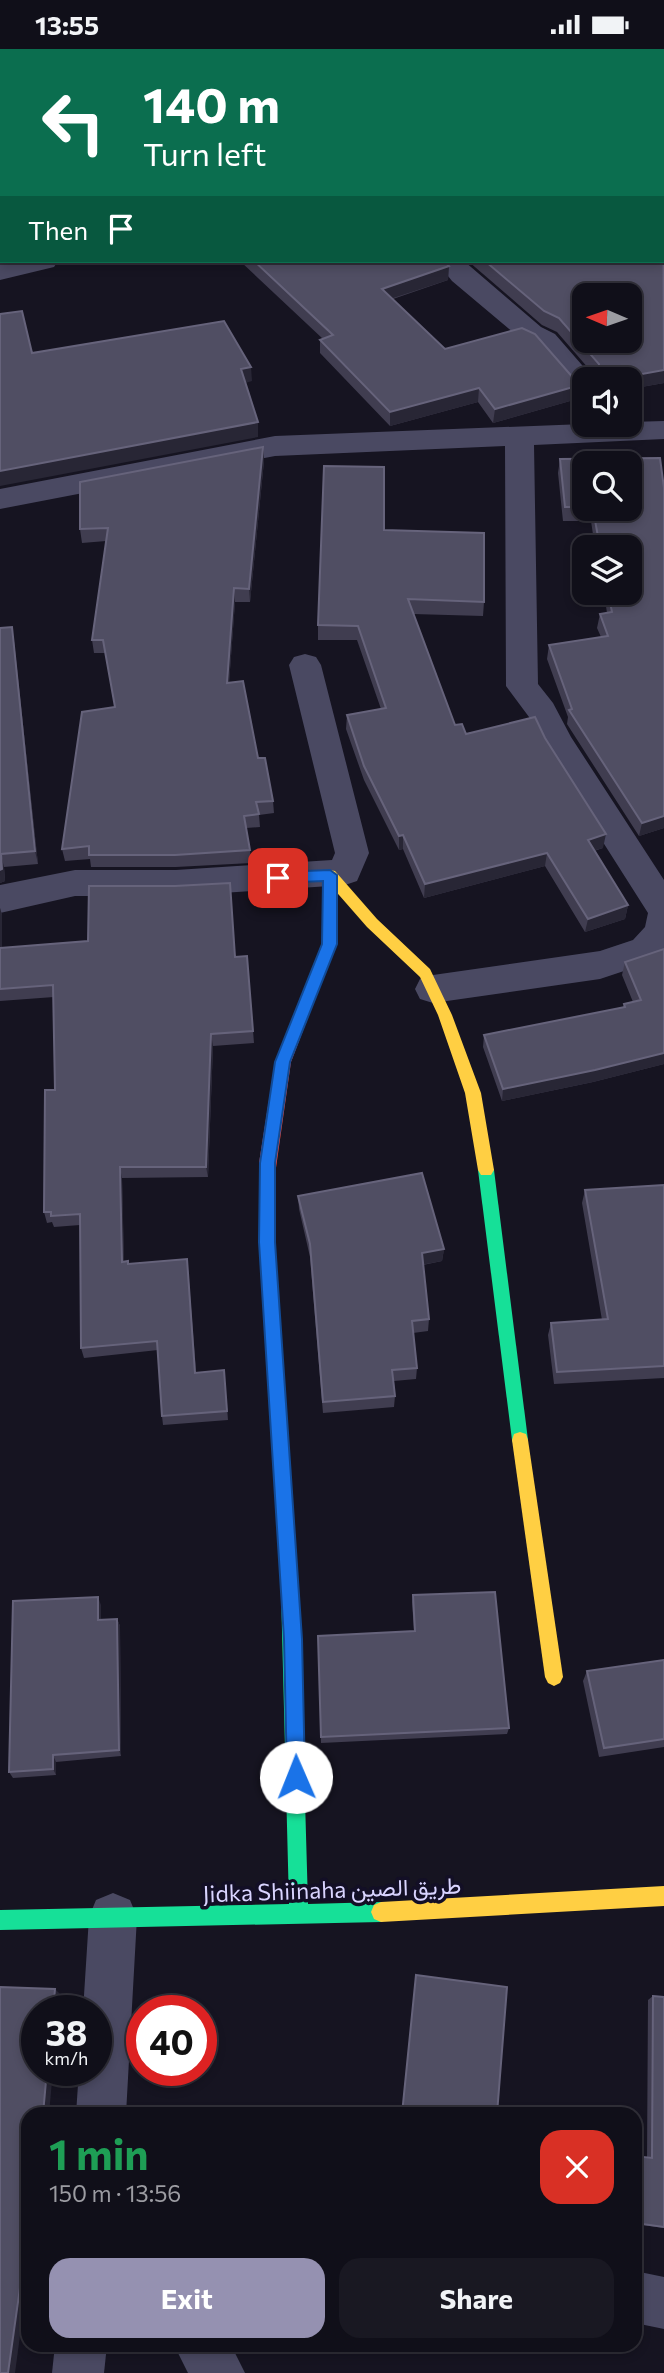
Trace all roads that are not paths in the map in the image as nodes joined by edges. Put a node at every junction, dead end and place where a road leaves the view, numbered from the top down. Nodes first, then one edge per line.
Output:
1 (37, 263) edge
2 (451, 263) edge
3 (0, 272) edge
4 (572, 370) edge
5 (642, 430) edge
6 (664, 430) edge
7 (572, 433) edge
8 (519, 438) junction
9 (0, 499) edge
10 (305, 665) dead end
11 (330, 875) junction
12 (0, 899) edge
13 (664, 909) edge
14 (664, 917) edge
15 (433, 989) junction
16 (554, 1677) dead end
17 (664, 1896) edge
18 (299, 1914) junction
19 (113, 1917) junction
20 (0, 1920) edge
21 (102, 2107) edge
22 (642, 2298) edge
23 (664, 2302) edge
24 (80, 2352) edge
25 (205, 2352) edge
26 (78, 2373) edge
27 (219, 2373) edge

1 - 3 street
2 - 4 street
5 - 6 street
7 - 8 street
8 - 9 street
8 - 13 street
10 - 11 street
11 - 12 street
11 - 15 street
11 - 18 street
14 - 15 street
15 - 16 street
17 - 18 street, Jidka Shiinaha طريق الصين
18 - 19 street, Jidka Shiinaha طريق الصين
19 - 20 street, Jidka Shiinaha طريق الصين
19 - 21 street
22 - 23 street
24 - 26 street
25 - 27 street

